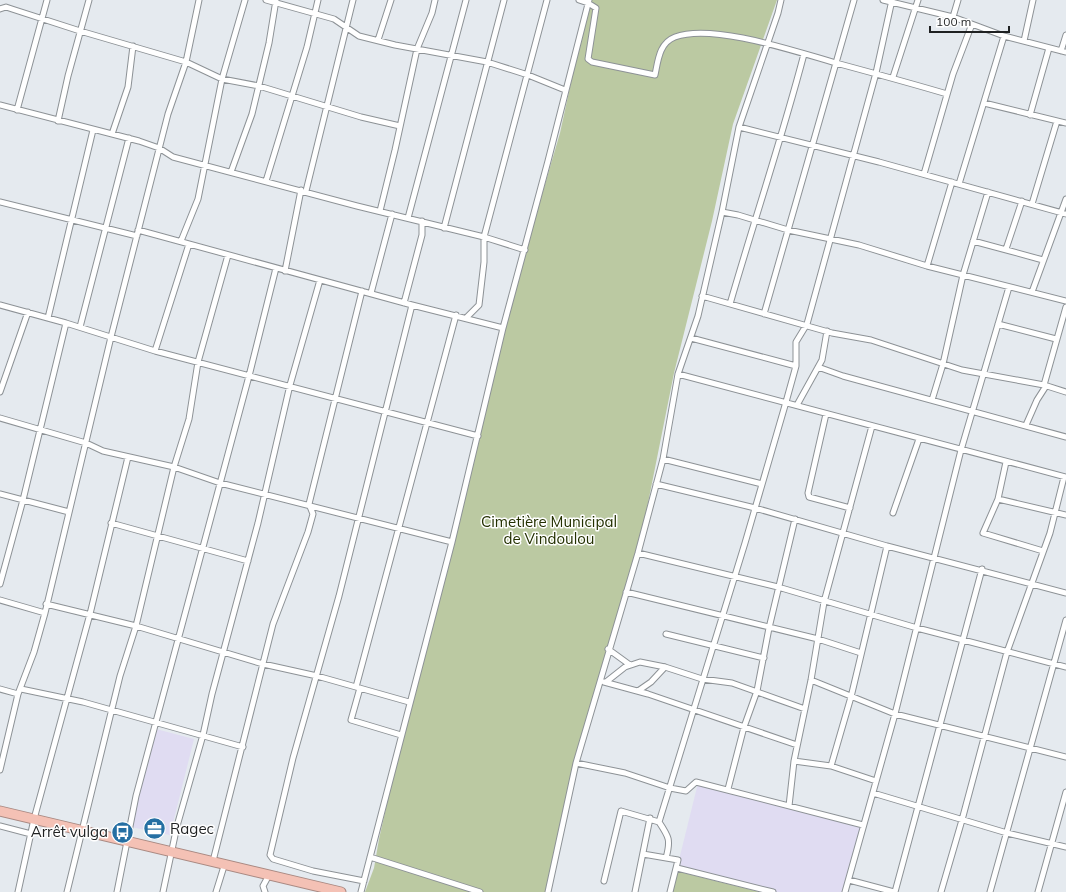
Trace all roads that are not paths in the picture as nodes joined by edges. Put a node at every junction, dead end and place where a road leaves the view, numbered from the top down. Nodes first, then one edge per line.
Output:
1 (46, 0) edge
2 (89, 0) edge
3 (199, 0) edge
4 (244, 0) edge
5 (266, 0) edge
6 (318, 0) edge
7 (353, 0) edge
8 (391, 0) edge
9 (435, 0) edge
10 (466, 0) edge
11 (504, 0) edge
12 (547, 0) edge
13 (579, 0) edge
14 (781, 0) edge
15 (854, 0) edge
16 (883, 0) edge
17 (918, 0) edge
18 (958, 0) edge
19 (1033, 0) edge
20 (275, 1) edge
21 (588, 1) edge
22 (892, 1) edge
23 (915, 7) junction
24 (1, 9) edge
25 (0, 14) edge
26 (314, 14) junction
27 (953, 17) junction
28 (40, 18) junction
29 (972, 24) junction
30 (346, 25) junction
31 (80, 31) junction
32 (1066, 35) edge
33 (1004, 36) junction
34 (378, 40) junction
35 (1024, 41) junction
36 (767, 43) junction
37 (133, 46) junction
38 (1049, 48) junction
39 (417, 49) junction
40 (1064, 51) edge
41 (804, 54) junction
42 (450, 55) junction
43 (186, 62) junction
44 (487, 62) junction
45 (836, 63) junction
46 (876, 73) junction
47 (528, 75) junction
48 (893, 77) junction
49 (222, 79) junction
50 (259, 86) junction
51 (565, 90) junction
52 (947, 94) junction
53 (292, 95) junction
54 (984, 103) junction
55 (0, 105) edge
56 (328, 106) junction
57 (17, 110) junction
58 (1030, 114) junction
59 (58, 121) junction
60 (1057, 121) junction
61 (1066, 123) edge
62 (400, 126) junction
63 (739, 127) junction
64 (93, 130) junction
65 (112, 134) junction
66 (129, 138) junction
67 (781, 139) junction
68 (812, 145) junction
69 (159, 148) junction
70 (854, 156) junction
71 (204, 165) junction
72 (231, 172) junction
73 (924, 174) junction
74 (266, 181) junction
75 (952, 182) junction
76 (959, 184) junction
77 (303, 190) junction
78 (988, 192) junction
79 (1066, 199) edge
80 (1022, 201) junction
81 (0, 202) edge
82 (1032, 204) junction
83 (380, 211) junction
84 (722, 212) junction
85 (392, 214) junction
86 (1064, 214) edge
87 (408, 218) junction
88 (73, 220) junction
89 (754, 220) junction
90 (422, 221) junction
91 (444, 228) junction
92 (107, 229) junction
93 (788, 230) junction
94 (138, 233) junction
95 (484, 237) junction
96 (831, 240) junction
97 (181, 241) junction
98 (973, 241) junction
99 (189, 244) junction
100 (1006, 249) junction
101 (525, 250) junction
102 (228, 255) junction
103 (1043, 260) junction
104 (927, 266) junction
105 (276, 268) junction
106 (285, 271) junction
107 (963, 275) junction
108 (320, 280) junction
109 (1009, 287) junction
110 (362, 291) junction
111 (1032, 292) junction
112 (371, 293) junction
113 (702, 296) junction
114 (1066, 301) edge
115 (404, 303) junction
116 (730, 304) junction
117 (0, 305) edge
118 (412, 305) junction
119 (1066, 307) edge
120 (28, 312) junction
121 (764, 314) junction
122 (456, 315) junction
123 (48, 318) junction
124 (466, 318) junction
125 (66, 323) junction
126 (807, 324) junction
127 (998, 324) junction
128 (80, 327) junction
129 (503, 328) junction
130 (827, 331) junction
131 (111, 337) junction
132 (691, 338) junction
133 (1056, 339) junction
134 (155, 351) junction
135 (198, 362) junction
136 (943, 364) junction
137 (796, 366) junction
138 (818, 367) junction
139 (678, 374) junction
140 (984, 375) junction
141 (249, 376) junction
142 (290, 385) junction
143 (1045, 386) junction
144 (0, 392) edge
145 (1066, 392) edge
146 (335, 397) junction
147 (932, 400) junction
148 (786, 402) junction
149 (797, 405) junction
150 (972, 411) junction
151 (384, 412) junction
152 (826, 414) junction
153 (0, 418) edge
154 (426, 422) junction
155 (1026, 425) junction
156 (872, 426) junction
157 (40, 429) junction
158 (478, 436) junction
159 (1066, 437) edge
160 (919, 440) junction
161 (86, 443) junction
162 (962, 450) junction
163 (128, 457) junction
164 (663, 459) junction
165 (1006, 462) junction
166 (174, 467) junction
167 (1065, 477) edge
168 (220, 483) junction
169 (656, 484) junction
170 (762, 484) junction
171 (264, 493) junction
172 (0, 494) edge
173 (998, 499) junction
174 (23, 500) junction
175 (309, 504) junction
176 (755, 508) junction
177 (850, 508) junction
178 (69, 512) junction
179 (1056, 512) junction
180 (893, 513) dead end
181 (1066, 515) edge
182 (358, 518) junction
183 (796, 519) junction
184 (111, 523) junction
185 (399, 529) junction
186 (844, 533) junction
187 (157, 536) junction
188 (452, 542) junction
189 (887, 546) junction
190 (203, 548) junction
191 (1043, 551) junction
192 (638, 553) junction
193 (934, 557) junction
194 (248, 561) junction
195 (982, 569) junction
196 (734, 577) junction
197 (0, 584) edge
198 (1031, 584) junction
199 (778, 587) junction
200 (626, 592) junction
201 (1066, 593) edge
202 (0, 600) edge
203 (824, 602) junction
204 (46, 604) junction
205 (45, 613) junction
206 (90, 614) junction
207 (870, 614) junction
208 (722, 617) junction
209 (1066, 620) edge
210 (136, 626) junction
211 (769, 628) junction
212 (917, 628) junction
213 (666, 634) dead end
214 (178, 638) junction
215 (818, 639) junction
216 (962, 640) junction
217 (712, 647) junction
218 (608, 649) junction
219 (223, 652) junction
220 (1007, 652) junction
221 (861, 653) junction
222 (764, 658) junction
223 (263, 664) junction
224 (1053, 664) junction
225 (630, 665) junction
226 (665, 666) junction
227 (1066, 667) edge
228 (317, 676) junction
229 (702, 679) junction
230 (811, 680) junction
231 (599, 681) junction
232 (606, 682) junction
233 (358, 687) junction
234 (0, 689) edge
235 (20, 689) junction
236 (638, 691) junction
237 (757, 691) junction
238 (18, 694) junction
239 (852, 697) junction
240 (66, 699) junction
241 (409, 702) junction
242 (805, 709) junction
243 (111, 710) junction
244 (693, 711) junction
245 (895, 714) junction
246 (157, 724) junction
247 (939, 725) junction
248 (744, 727) junction
249 (203, 735) junction
250 (401, 735) junction
251 (985, 736) junction
252 (797, 745) junction
253 (243, 746) junction
254 (1030, 748) junction
255 (1066, 757) edge
256 (794, 761) junction
257 (576, 763) junction
258 (831, 766) junction
259 (0, 770) edge
260 (876, 781) junction
261 (670, 788) junction
262 (728, 789) junction
263 (1066, 792) edge
264 (873, 793) junction
265 (789, 806) junction
266 (918, 807) junction
267 (0, 811) edge
268 (650, 818) junction
269 (34, 819) junction
270 (962, 820) junction
271 (659, 822) junction
272 (863, 825) junction
273 (0, 826) edge
274 (81, 830) junction
275 (1007, 833) junction
276 (31, 834) junction
277 (126, 840) junction
278 (1051, 843) junction
279 (1066, 847) edge
280 (173, 852) junction
281 (643, 854) junction
282 (370, 857) junction
283 (666, 858) junction
284 (213, 861) junction
285 (225, 863) junction
286 (677, 868) junction
287 (269, 875) junction
288 (849, 880) junction
289 (364, 881) junction
290 (604, 881) dead end
291 (18, 892) edge
292 (67, 892) edge
293 (117, 892) edge
294 (163, 892) edge
295 (216, 892) edge
296 (266, 892) edge
297 (341, 892) edge
298 (361, 892) edge
299 (480, 892) edge
300 (548, 892) edge
301 (635, 892) edge
302 (670, 892) edge
303 (773, 892) edge
304 (845, 892) edge
305 (895, 892) edge
306 (941, 892) edge
307 (990, 892) edge
308 (1038, 892) edge

1 - 28 street
2 - 31 street
3 - 43 street
4 - 49 street
5 - 20 street
6 - 26 street
7 - 30 street
8 - 34 street
9 - 39 street
10 - 42 street
11 - 44 street
12 - 47 street
13 - 21 street
14 - 36 street
15 - 45 street
16 - 22 street
17 - 23 street
18 - 27 street
19 - 35 street
20 - 26 street
20 - 50 street
21 - 36 street
21 - 51 street
22 - 23 street
22 - 46 street
23 - 27 street
23 - 48 street
24 - 25 street
24 - 28 street
26 - 30 street
26 - 53 street
27 - 29 street
28 - 31 street
28 - 57 street
29 - 33 street
29 - 52 street
30 - 34 street
30 - 56 street
31 - 37 street
31 - 59 street
32 - 40 street
33 - 35 street
33 - 54 street
34 - 39 street
35 - 38 street
36 - 41 street
36 - 63 street
37 - 43 street
37 - 65 street
38 - 40 street
38 - 58 street
39 - 42 street
39 - 62 street
41 - 45 street
41 - 67 street
42 - 44 street
42 - 87 street
43 - 49 street
43 - 69 street
44 - 47 street
44 - 91 street
45 - 46 street
45 - 68 street
46 - 48 street
46 - 70 street
47 - 51 street
47 - 95 street
48 - 52 street
49 - 50 street
49 - 71 street
50 - 53 street
50 - 72 street
51 - 101 street
52 - 73 street
53 - 56 street
53 - 74 street
54 - 58 street
54 - 76 street
55 - 57 street
56 - 62 street
56 - 77 street
57 - 59 street
58 - 60 street
59 - 64 street
60 - 61 street
60 - 82 street
62 - 83 street
63 - 67 street
63 - 84 street
64 - 65 street
64 - 88 street
65 - 66 street
66 - 69 street
66 - 92 street
67 - 68 street
67 - 89 street
68 - 70 street
68 - 93 street
69 - 71 street
69 - 94 street
70 - 73 street
70 - 96 street
71 - 72 street
71 - 97 street
72 - 74 street
73 - 75 street
74 - 77 street
75 - 76 street
75 - 104 street
76 - 78 street
77 - 83 street
77 - 106 street
78 - 80 street
78 - 98 street
79 - 86 street
80 - 82 street
80 - 100 street
81 - 88 street
82 - 86 street
83 - 85 street
84 - 89 street
84 - 113 street
85 - 87 street
85 - 112 street
86 - 103 street
87 - 90 street
88 - 92 street
88 - 123 street
89 - 93 street
89 - 116 street
90 - 91 street
90 - 115 street
91 - 95 street
92 - 94 street
92 - 128 street
93 - 96 street
93 - 121 street
94 - 97 street
94 - 131 street
95 - 101 street
95 - 124 street
96 - 104 street
96 - 126 street
97 - 99 street
98 - 100 street
98 - 107 street
99 - 102 street
99 - 134 street
100 - 103 street
101 - 129 street
102 - 105 street
102 - 135 street
103 - 111 street
104 - 107 street
105 - 106 street
105 - 141 street
106 - 108 street
107 - 109 street
107 - 136 street
108 - 110 street
108 - 142 street
109 - 111 street
109 - 127 street
110 - 112 street
110 - 146 street
111 - 114 street
112 - 115 street
113 - 116 street
113 - 132 street
115 - 118 street
116 - 121 street
117 - 120 street
118 - 122 street
118 - 151 street
119 - 133 street
120 - 123 street
120 - 144 street
121 - 126 street
122 - 124 street
122 - 154 street
123 - 125 street
124 - 129 street
125 - 128 street
125 - 157 street
126 - 130 street
126 - 137 street
127 - 133 street
127 - 140 street
128 - 131 street
129 - 158 street
130 - 136 street
130 - 138 street
131 - 134 street
131 - 161 street
132 - 137 street
132 - 139 street
133 - 143 street
134 - 135 street
135 - 141 street
135 - 166 street
136 - 140 street
136 - 147 street
137 - 148 street
138 - 147 street
138 - 149 street
139 - 148 street
139 - 164 street
140 - 143 street
140 - 150 street
141 - 142 street
141 - 168 street
142 - 146 street
142 - 171 street
143 - 145 street
143 - 155 street
146 - 151 street
146 - 175 street
147 - 150 street
148 - 149 street
148 - 170 street
149 - 152 street
150 - 155 street
150 - 162 street
151 - 154 street
151 - 182 street
152 - 156 street
152 - 177 street
153 - 157 street
154 - 158 street
154 - 185 street
155 - 159 street
156 - 160 street
156 - 177 street
157 - 161 street
157 - 174 street
158 - 188 street
160 - 162 street
160 - 180 street
161 - 163 street
161 - 178 street
162 - 165 street
162 - 193 street
163 - 166 street
163 - 184 street
164 - 169 street
164 - 170 street
165 - 167 street
165 - 173 street
166 - 168 street
166 - 187 street
167 - 179 street
168 - 171 street
168 - 190 street
169 - 176 street
169 - 192 street
170 - 176 street
171 - 175 street
171 - 194 street
172 - 174 street
173 - 179 street
173 - 191 street
174 - 178 street
174 - 197 street
175 - 182 street
175 - 223 street
176 - 183 street
176 - 196 street
177 - 186 street
178 - 204 street
179 - 181 street
179 - 191 street
182 - 185 street
182 - 228 street
183 - 186 street
183 - 199 street
184 - 187 street
184 - 206 street
185 - 188 street
185 - 233 street
186 - 189 street
186 - 203 street
187 - 190 street
187 - 210 street
188 - 241 street
189 - 193 street
189 - 207 street
190 - 194 street
190 - 214 street
191 - 198 street
192 - 196 street
192 - 200 street
193 - 195 street
193 - 212 street
194 - 219 street
195 - 198 street
195 - 216 street
196 - 199 street
196 - 208 street
198 - 201 street
198 - 220 street
199 - 203 street
199 - 211 street
200 - 208 street
200 - 218 street
202 - 205 street
203 - 207 street
203 - 215 street
204 - 205 street
204 - 206 street
205 - 235 street
206 - 210 street
206 - 240 street
207 - 212 street
207 - 221 street
208 - 211 street
208 - 217 street
209 - 224 street
210 - 214 street
210 - 243 street
211 - 215 street
211 - 222 street
212 - 216 street
212 - 245 street
213 - 217 street
214 - 219 street
214 - 246 street
215 - 221 street
215 - 230 street
216 - 220 street
216 - 247 street
217 - 222 street
217 - 229 street
218 - 225 street
218 - 231 street
219 - 223 street
219 - 249 street
220 - 224 street
220 - 251 street
221 - 239 street
222 - 237 street
223 - 228 street
223 - 253 street
224 - 227 street
224 - 254 street
225 - 226 street
225 - 232 street
226 - 229 street
226 - 236 street
228 - 233 street
228 - 289 street
229 - 237 street
229 - 244 street
230 - 239 street
230 - 242 street
231 - 232 street
231 - 257 street
232 - 236 street
233 - 241 street
233 - 250 street
234 - 238 street
235 - 238 street
235 - 240 street
236 - 244 street
237 - 242 street
237 - 248 street
238 - 259 street
239 - 245 street
239 - 258 street
240 - 243 street
240 - 269 street
241 - 250 street
242 - 252 street
243 - 246 street
243 - 274 street
244 - 248 street
244 - 261 street
245 - 247 street
245 - 260 street
246 - 249 street
246 - 277 street
247 - 251 street
247 - 266 street
248 - 252 street
248 - 262 street
249 - 253 street
249 - 280 street
250 - 282 street
251 - 254 street
251 - 270 street
252 - 256 street
253 - 284 street
254 - 255 street
254 - 275 street
256 - 258 street
256 - 265 street
257 - 261 street
257 - 300 street
258 - 260 street
260 - 264 street
261 - 262 street
261 - 271 street
262 - 265 street
263 - 278 street
264 - 266 street
264 - 272 street
265 - 272 street
266 - 270 street
266 - 305 street
267 - 269 highway
268 - 271 street
268 - 281 street
268 - 290 street
269 - 274 highway
269 - 276 street
270 - 275 street
270 - 306 street
271 - 283 street
272 - 288 street
273 - 276 street
274 - 277 highway
274 - 292 street
275 - 278 street
275 - 307 street
276 - 291 street
277 - 280 highway
277 - 293 street
278 - 279 street
278 - 308 street
280 - 284 highway
280 - 294 street
281 - 283 street
281 - 301 street
282 - 289 street
282 - 299 street
283 - 286 street
284 - 285 highway
285 - 287 highway
285 - 295 street
286 - 302 street
286 - 303 street
287 - 296 street
287 - 297 highway
288 - 304 street
288 - 305 street
289 - 298 street

